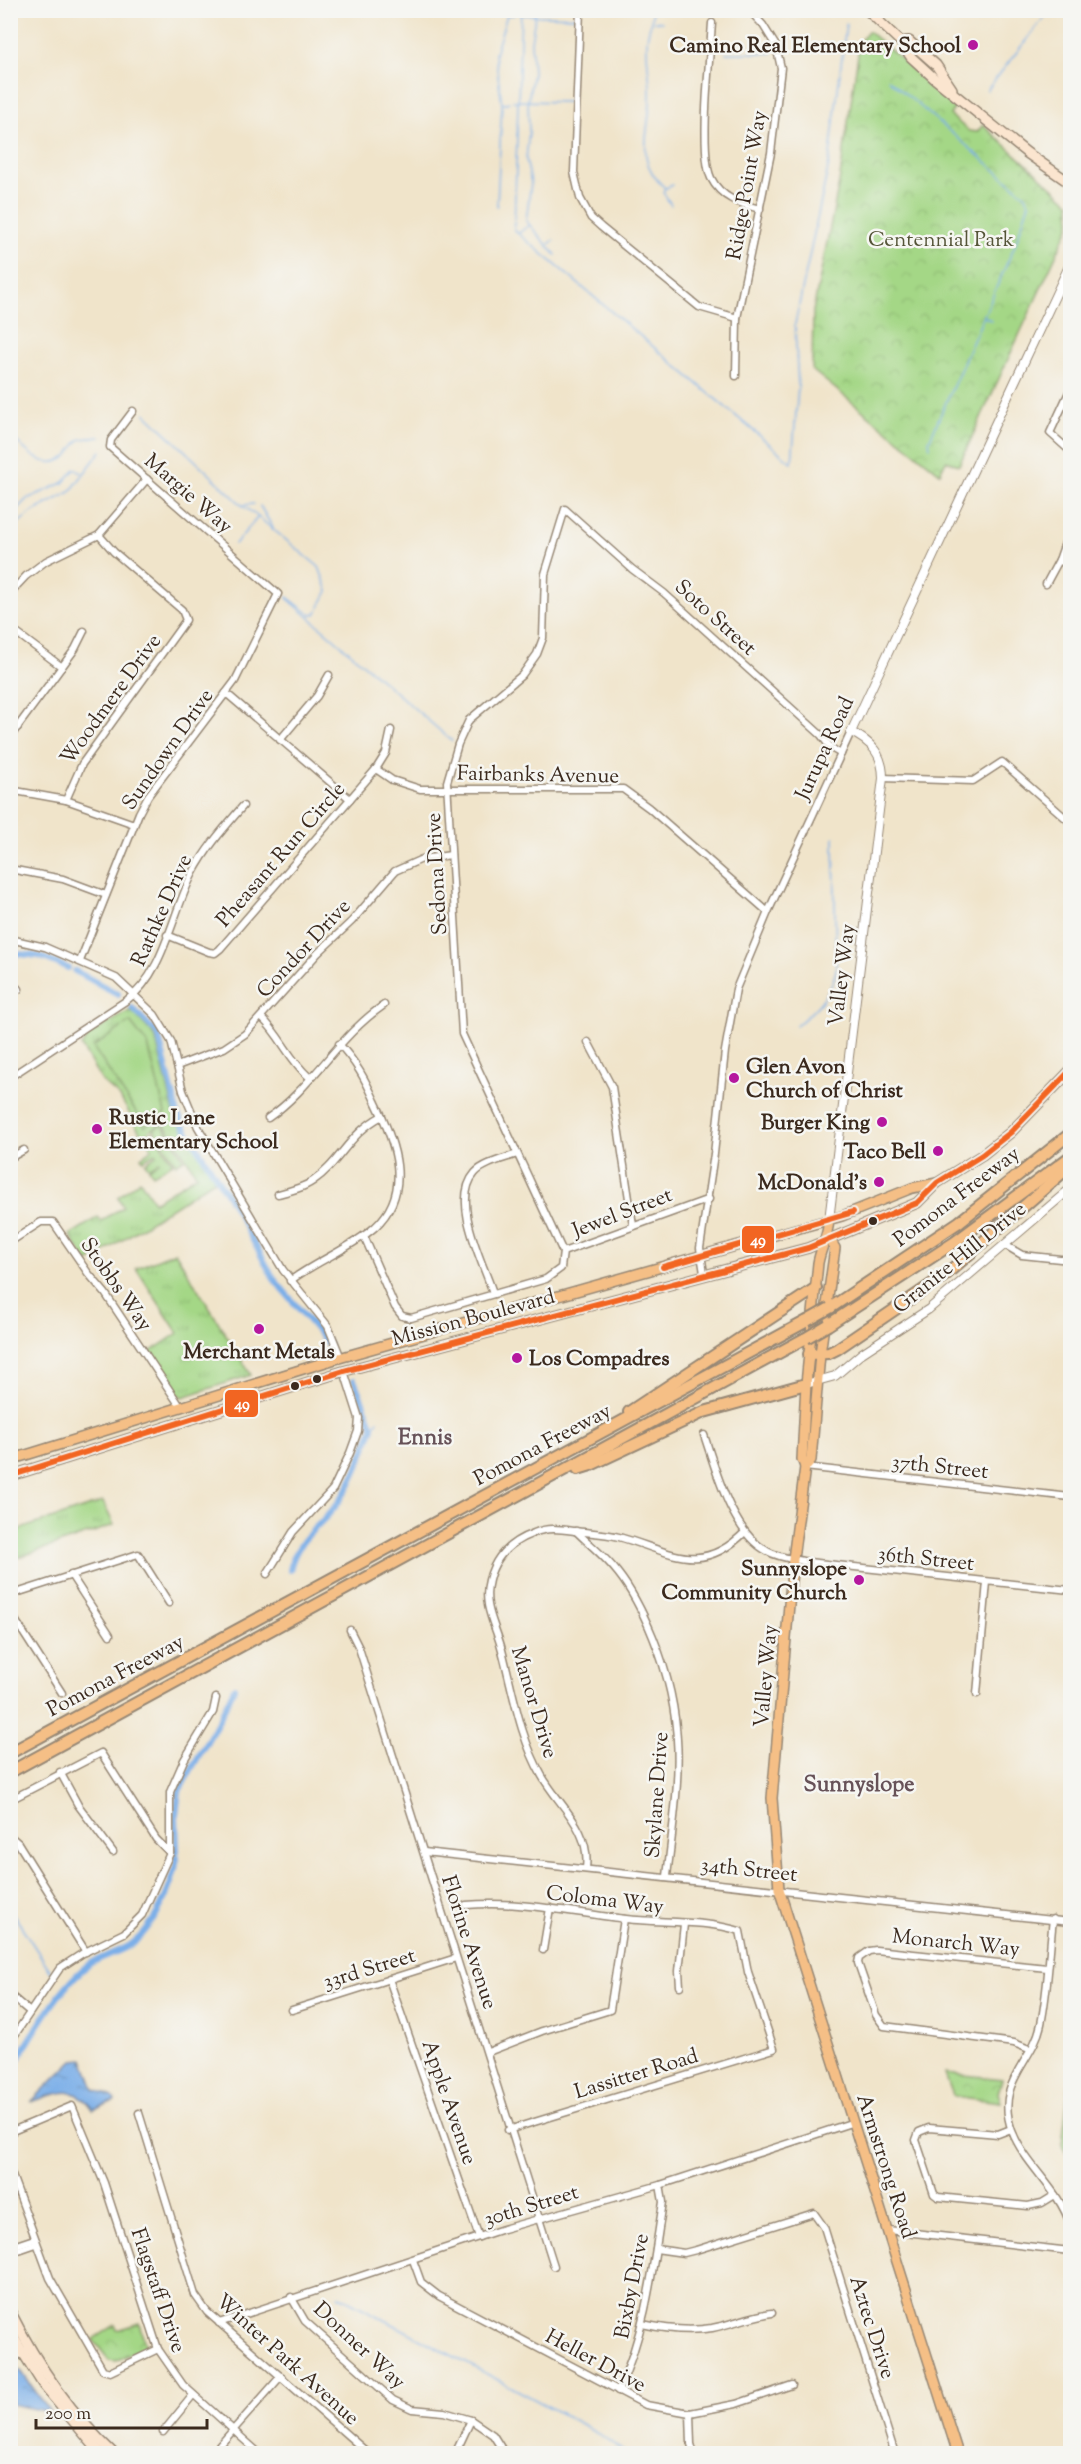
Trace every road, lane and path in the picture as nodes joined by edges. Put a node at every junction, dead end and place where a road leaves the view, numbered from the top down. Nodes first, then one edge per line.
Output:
1 (580, 10) edge
2 (761, 10) edge
3 (867, 10) edge
4 (753, 12) edge
5 (712, 23) dead end
6 (1071, 183) edge
7 (760, 209) junction
8 (1071, 264) edge
9 (737, 318) junction
10 (736, 376) dead end
11 (1071, 390) edge
12 (133, 411) dead end
13 (1071, 451) edge
14 (147, 479) junction
15 (565, 509) joint
16 (1071, 529) edge
17 (99, 535) junction
18 (1059, 560) junction
19 (1071, 566) edge
20 (1046, 584) dead end
21 (10, 593) edge
22 (278, 594) joint
23 (10, 628) edge
24 (84, 631) dead end
25 (62, 668) junction
26 (330, 675) dead end
27 (226, 693) junction
28 (10, 722) edge
29 (18, 727) junction
30 (391, 730) dead end
31 (852, 732) junction
32 (10, 737) edge
33 (280, 740) junction
34 (841, 754) junction
35 (376, 769) junction
36 (883, 778) junction
37 (447, 788) junction
38 (10, 790) edge
39 (350, 799) junction
40 (66, 800) junction
41 (243, 806) dead end
42 (1071, 822) edge
43 (134, 824) junction
44 (451, 855) junction
45 (10, 869) edge
46 (106, 895) junction
47 (768, 912) junction
48 (167, 935) junction
49 (10, 939) edge
50 (80, 961) junction
51 (19, 989) dead end
52 (10, 995) edge
53 (135, 995) junction
54 (384, 1005) dead end
55 (262, 1018) junction
56 (588, 1042) dead end
57 (339, 1044) junction
58 (177, 1066) junction
59 (1071, 1071) edge
60 (10, 1077) edge
61 (309, 1077) junction
62 (382, 1116) junction
63 (268, 1118) dead end
64 (1071, 1134) edge
65 (24, 1150) dead end
66 (517, 1154) junction
67 (1071, 1157) edge
68 (10, 1158) edge
69 (1071, 1166) edge
70 (937, 1184) junction
71 (1071, 1189) edge
72 (278, 1194) dead end
73 (709, 1199) junction
74 (829, 1220) junction
75 (633, 1225) junction
76 (364, 1236) junction
77 (828, 1237) junction
78 (10, 1242) edge
79 (1005, 1245) junction
80 (563, 1252) junction
81 (701, 1256) junction
82 (1071, 1260) edge
83 (704, 1273) junction
84 (290, 1281) junction
85 (816, 1288) junction
86 (493, 1293) junction
87 (814, 1354) junction
88 (341, 1358) junction
89 (344, 1371) junction
90 (818, 1382) junction
91 (806, 1384) junction
92 (180, 1406) junction
93 (704, 1435) dead end
94 (558, 1458) junction
95 (10, 1460) edge
96 (805, 1467) junction
97 (560, 1473) junction
98 (10, 1476) edge
99 (1071, 1497) edge
100 (576, 1531) junction
101 (745, 1532) junction
102 (793, 1559) junction
103 (267, 1574) dead end
104 (71, 1575) junction
105 (987, 1581) junction
106 (1071, 1590) edge
107 (10, 1595) edge
108 (169, 1602) dead end
109 (10, 1612) edge
110 (350, 1630) dead end
111 (110, 1635) dead end
112 (62, 1693) dead end
113 (977, 1694) dead end
114 (216, 1698) dead end
115 (10, 1753) edge
116 (10, 1772) edge
117 (60, 1772) junction
118 (10, 1800) edge
119 (10, 1836) edge
120 (113, 1852) dead end
121 (424, 1852) junction
122 (170, 1853) junction
123 (586, 1868) junction
124 (667, 1876) junction
125 (779, 1889) junction
126 (466, 1905) dead end
127 (550, 1908) junction
128 (624, 1919) junction
129 (1053, 1919) junction
130 (1071, 1922) edge
131 (684, 1924) junction
132 (543, 1950) dead end
133 (87, 1952) junction
134 (456, 1958) junction
135 (1047, 1968) junction
136 (389, 1979) junction
137 (680, 1986) dead end
138 (10, 1995) edge
139 (292, 2010) dead end
140 (30, 2012) junction
141 (10, 2042) edge
142 (774, 2049) joint
143 (1029, 2049) junction
144 (488, 2052) junction
145 (139, 2114) dead end
146 (854, 2122) junction
147 (1011, 2129) junction
148 (508, 2130) junction
149 (10, 2132) edge
150 (10, 2170) edge
151 (660, 2185) junction
152 (1055, 2195) junction
153 (538, 2218) junction
154 (1071, 2224) edge
155 (888, 2230) junction
156 (479, 2237) junction
157 (35, 2242) junction
158 (10, 2247) edge
159 (656, 2250) junction
160 (1071, 2251) edge
161 (10, 2253) edge
162 (413, 2260) junction
163 (554, 2266) dead end
164 (291, 2297) junction
165 (10, 2311) edge
166 (772, 2313) dead end
167 (219, 2323) junction
168 (642, 2324) junction
169 (10, 2332) edge
170 (22, 2348) edge
171 (159, 2349) junction
172 (10, 2360) edge
173 (281, 2376) junction
174 (792, 2385) dead end
175 (618, 2391) junction
176 (193, 2395) junction
177 (690, 2413) junction
178 (471, 2420) junction
179 (232, 2430) junction
180 (163, 2432) dead end
181 (101, 2454) edge
182 (114, 2454) edge
183 (212, 2454) edge
184 (260, 2454) edge
185 (369, 2454) edge
186 (455, 2454) edge
187 (505, 2454) edge
188 (694, 2454) edge
189 (895, 2454) edge
190 (958, 2454) edge

1 - 9 street
2 - 4 street
3 - 6 main road
4 - 7 street, Ridge Point Way
5 - 7 street
7 - 9 street, Ridge Point Way
8 - 31 street, Jurupa Road
9 - 10 street, Ridge Point Way
11 - 13 street
12 - 14 street, Margie Way
14 - 17 street
14 - 22 street, Margie Way
15 - 34 street, Soto Street
15 - 37 street, Sedona Drive
16 - 18 street
17 - 21 street
17 - 40 street, Woodmere Drive
18 - 19 street
18 - 20 street
22 - 27 street, Sundown Drive
23 - 25 street
24 - 25 street
25 - 29 street
26 - 33 street
27 - 33 street
27 - 43 street, Sundown Drive
28 - 29 street
29 - 32 street
30 - 35 street, Pheasant Run Circle
31 - 34 street, Jurupa Road
31 - 36 street, Valley Way
33 - 39 street
34 - 47 street, Jurupa Road
35 - 37 street, Fairbanks Avenue
35 - 39 street, Pheasant Run Circle
36 - 42 street
36 - 74 street, Valley Way
37 - 44 street, Sedona Drive
37 - 47 street, Fairbanks Avenue
38 - 40 street
39 - 48 street, Pheasant Run Circle
40 - 43 street
41 - 48 street, Rathke Drive
43 - 46 street, Sundown Drive
44 - 55 street, Condor Drive
44 - 66 street, Sedona Drive
45 - 46 street
46 - 50 street, Sundown Drive
47 - 73 street, Jurupa Road
48 - 53 street, Rathke Drive
49 - 50 street
50 - 53 street
51 - 52 street
53 - 58 street
53 - 60 street, Rathke Drive
54 - 57 street
55 - 58 street, Condor Drive
55 - 61 street
56 - 75 street
57 - 61 street
57 - 62 street
58 - 84 street
59 - 70 main road, Mission Boulevard
61 - 63 street
62 - 72 street
62 - 76 street
64 - 94 highway, Pomona Freeway, bridge
65 - 68 street
66 - 80 street, Sedona Drive
66 - 86 street
67 - 97 highway, Pomona Freeway, bridge
69 - 87 highway
70 - 74 main road, Mission Boulevard
70 - 77 main road, Mission Boulevard
71 - 79 street, Granite Hill Drive
73 - 75 street, Jewel Street
73 - 81 street, Jurupa Road
74 - 77 main road, Valley Way
74 - 81 main road, Mission Boulevard
75 - 80 street, Jewel Street
76 - 84 street
76 - 86 street, Jewel Street
77 - 83 main road, Mission Boulevard
77 - 85 main road, Valley Way
77 - 87 main road, Valley Way
78 - 92 street, Stobbs Way
79 - 82 street
79 - 90 street, Granite Hill Drive
80 - 86 street, Jewel Street
81 - 83 street, Jurupa Road
81 - 88 main road, Mission Boulevard
83 - 89 main road, Mission Boulevard
84 - 88 street
85 - 87 main road, Valley Way
85 - 94 highway
87 - 90 main road, Valley Way
87 - 91 main road, Valley Way
88 - 89 main road
88 - 92 main road, Mission Boulevard
89 - 98 main road, Mission Boulevard
89 - 103 street
90 - 91 street, Granite Hill Drive
90 - 96 main road, Valley Way
91 - 96 main road, Valley Way
91 - 97 highway
92 - 95 main road, Mission Boulevard
93 - 101 street
94 - 115 highway, Pomona Freeway
96 - 99 street, 37th Street
96 - 102 main road, Valley Way
97 - 116 highway, Pomona Freeway
100 - 101 street
100 - 123 street, Manor Drive
100 - 124 street, Skylane Drive
101 - 102 street, 36th Street
102 - 105 street, 36th Street
102 - 125 main road, Valley Way
104 - 107 street
104 - 108 street
104 - 111 street
105 - 106 street, 36th Street
105 - 113 street
109 - 112 street
110 - 121 street, Florine Avenue
114 - 122 street
117 - 118 street
117 - 120 street
117 - 122 street
119 - 133 street
121 - 123 street, 34th Street
121 - 134 street, Florine Avenue
122 - 133 street
123 - 124 street, 34th Street
124 - 125 street, 34th Street
125 - 129 street, 34th Street
125 - 146 main road, Armstrong Road
126 - 127 street, Coloma Way
127 - 128 street, Coloma Way
127 - 132 street
128 - 131 street, Coloma Way
128 - 144 street
129 - 130 street, 34th Street
129 - 135 street
131 - 137 street
131 - 142 street, Coloma Way
133 - 140 street
134 - 136 street, 33rd Street
134 - 144 street, Florine Avenue
135 - 143 street
135 - 143 street, Monarch Way
136 - 139 street, 33rd Street
136 - 156 street, Apple Avenue
138 - 140 street
140 - 141 street
142 - 148 street, Lassitter Road
143 - 147 street
144 - 148 street, Florine Avenue
145 - 167 street, Winter Park Avenue
146 - 151 street, 30th Street
146 - 155 main road, Armstrong Road
147 - 152 street
147 - 152 street
148 - 153 street, Florine Avenue
149 - 171 street, Flagstaff Drive
150 - 157 street
151 - 153 street, 30th Street
151 - 159 street, Bixby Drive
152 - 154 street
153 - 156 street, 30th Street
153 - 163 street, Florine Avenue
155 - 160 street
155 - 190 main road, Armstrong Road
156 - 162 street, 30th Street
157 - 158 street
157 - 161 street
157 - 171 street
159 - 168 street, Bixby Drive
159 - 189 street, Aztec Drive
162 - 164 street, 30th Street
162 - 175 street, Heller Drive
164 - 167 street, 30th Street
164 - 178 street, Donner Way
165 - 170 main road
166 - 168 street
167 - 173 street, Winter Park Avenue
168 - 175 street, Bixby Drive
169 - 170 main road
170 - 172 street
170 - 181 main road
170 - 182 main road
171 - 176 street, Flagstaff Drive
173 - 179 street
173 - 185 street, Winter Park Avenue
174 - 177 street, Heller Drive
175 - 177 street, Heller Drive
176 - 179 street, Flagstaff Drive
176 - 180 street
177 - 188 street
178 - 186 street
178 - 187 street, Donner Way
179 - 183 street
179 - 184 street, Flagstaff Drive

